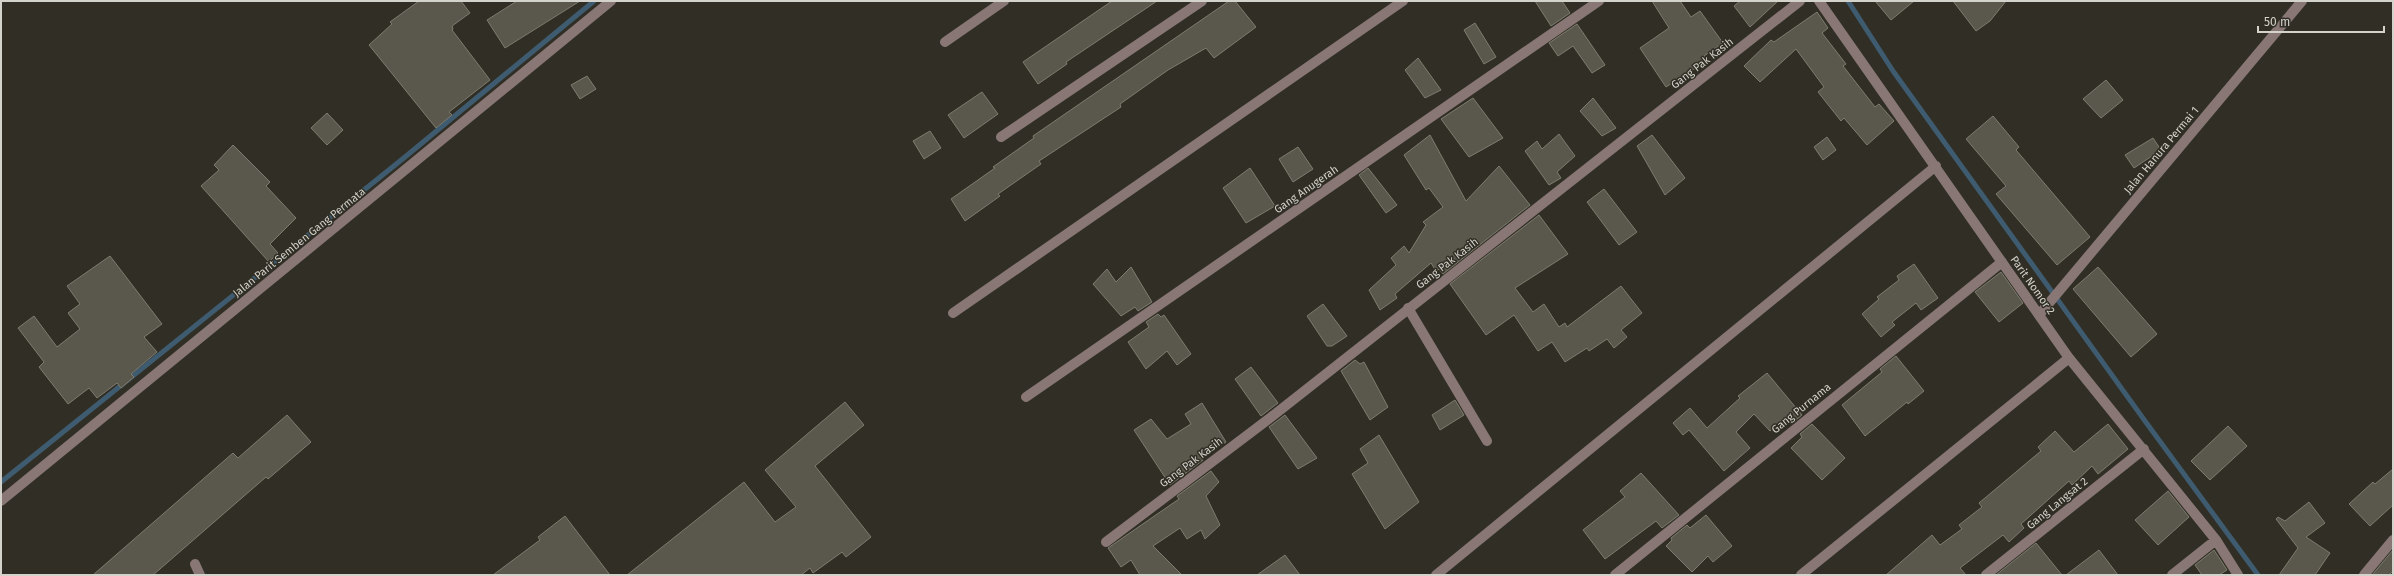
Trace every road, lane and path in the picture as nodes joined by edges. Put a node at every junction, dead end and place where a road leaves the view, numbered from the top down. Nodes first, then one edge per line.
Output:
1 (611, 1) edge
2 (1004, 1) edge
3 (1202, 1) edge
4 (1403, 1) edge
5 (1600, 1) edge
6 (1800, 1) edge
7 (1819, 1) edge
8 (2302, 1) edge
9 (945, 42) dead end
10 (1001, 137) dead end
11 (1936, 166) junction
12 (2002, 262) junction
13 (1408, 308) junction
14 (953, 313) dead end
15 (2039, 315) junction
16 (2069, 358) junction
17 (1026, 397) dead end
18 (1487, 441) dead end
19 (2144, 449) junction
20 (1, 501) edge
21 (2216, 540) junction
22 (2393, 540) edge
23 (1106, 542) dead end
24 (195, 564) dead end
25 (200, 575) edge
26 (1436, 575) edge
27 (1615, 575) edge
28 (1801, 575) edge
29 (1986, 575) edge
30 (2172, 575) edge
31 (2238, 575) edge
32 (2364, 575) edge

1 - 20 street, Jalan Parit Semben Gang Permata
2 - 9 street
3 - 10 street
4 - 14 street
5 - 17 street, Gang Anugerah
6 - 13 street, Gang Pak Kasih
7 - 11 street, Parit Nomor 2
8 - 15 street, Jalan Hanura Permai 1
11 - 12 street, Parit Nomor 2
11 - 26 street
12 - 15 street, Parit Nomor 2
12 - 27 street, Gang Purnama
13 - 18 street
13 - 23 street, Gang Pak Kasih
15 - 16 street, Parit Nomor 2
16 - 19 street, Parit Nomor 2
16 - 28 street
19 - 21 street, Parit Nomor 2
19 - 29 street, Gang Langsat 2
21 - 30 street
21 - 31 street, Parit Nomor 2
22 - 32 street
24 - 25 street

